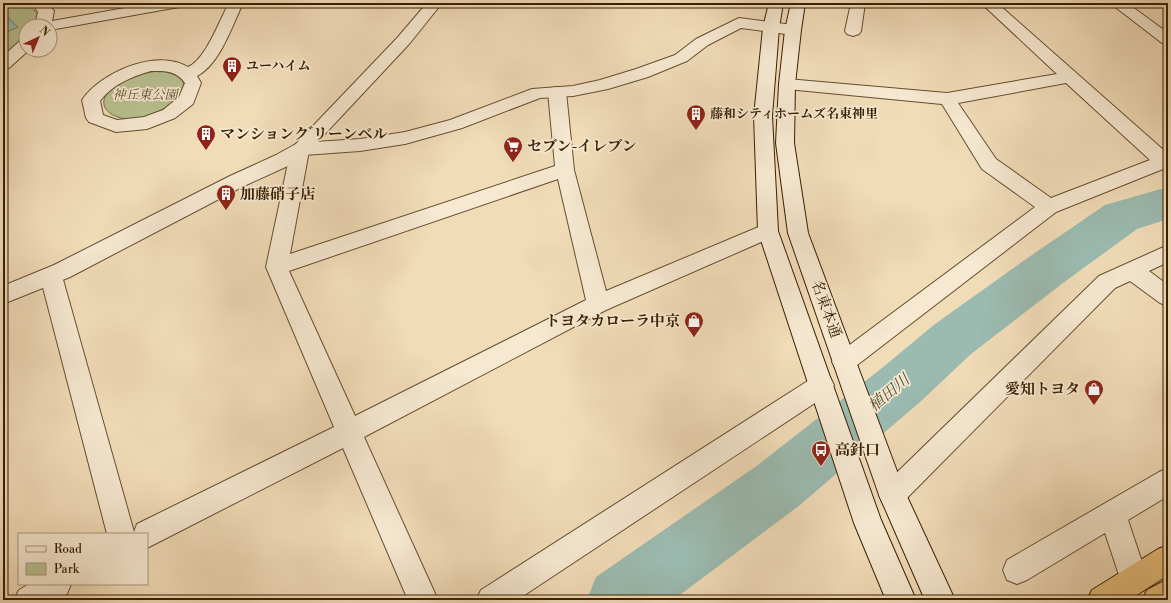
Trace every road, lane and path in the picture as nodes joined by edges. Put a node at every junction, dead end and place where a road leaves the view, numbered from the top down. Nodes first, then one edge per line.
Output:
1 (39, 3) edge
2 (179, 3) edge
3 (236, 3) edge
4 (435, 3) edge
5 (776, 3) edge
6 (798, 3) edge
7 (858, 3) edge
8 (988, 3) edge
9 (1117, 3) edge
10 (45, 18) edge
11 (58, 24) edge
12 (771, 28) junction
13 (793, 30) junction
14 (852, 31) dead end
15 (1168, 40) edge
16 (18, 51) edge
17 (3, 64) edge
18 (188, 74) junction
19 (1070, 77) junction
20 (787, 84) junction
21 (557, 92) junction
22 (947, 99) junction
23 (300, 148) junction
24 (1166, 161) edge
25 (565, 170) junction
26 (1049, 207) junction
27 (768, 231) junction
28 (1168, 253) edge
29 (277, 267) junction
30 (1133, 271) junction
31 (51, 276) junction
32 (3, 295) edge
33 (1168, 297) edge
34 (598, 304) junction
35 (844, 362) junction
36 (822, 385) junction
37 (349, 432) junction
38 (1168, 481) edge
39 (892, 496) junction
40 (1112, 514) junction
41 (121, 533) edge
42 (148, 533) edge
43 (1168, 559) edge
44 (1017, 570) dead end
45 (1134, 580) junction
46 (55, 585) edge
47 (1168, 593) edge
48 (29, 600) edge
49 (423, 600) edge
50 (491, 600) edge
51 (901, 600) edge
52 (940, 600) edge
53 (1102, 600) edge
54 (1157, 600) edge

1 - 10 street
2 - 11 street
3 - 18 street
4 - 23 street
5 - 12 street, 名東本通
6 - 13 street, 名東本通
7 - 14 street
8 - 19 street
9 - 15 street
12 - 13 street
12 - 21 street
12 - 27 street, 名東本通
13 - 20 street, 名東本通
16 - 17 street
18 - 18 street
19 - 22 street
19 - 24 street
20 - 22 street
20 - 35 street, 名東本通
21 - 23 street
21 - 25 street
22 - 26 street
23 - 29 street
23 - 31 street
24 - 26 street
25 - 29 street
25 - 34 street
26 - 35 street
27 - 34 street
27 - 36 street, 名東本通
28 - 30 street
29 - 37 street
30 - 33 street
30 - 39 street
31 - 32 street
31 - 41 street
34 - 37 street
35 - 39 street, 名東本通
36 - 50 street
36 - 51 street, 名東本通
37 - 42 street
37 - 49 street
38 - 40 street
39 - 52 street, 名東本通
40 - 44 street
40 - 45 street
43 - 45 highway
45 - 53 highway
46 - 48 street
47 - 54 highway

